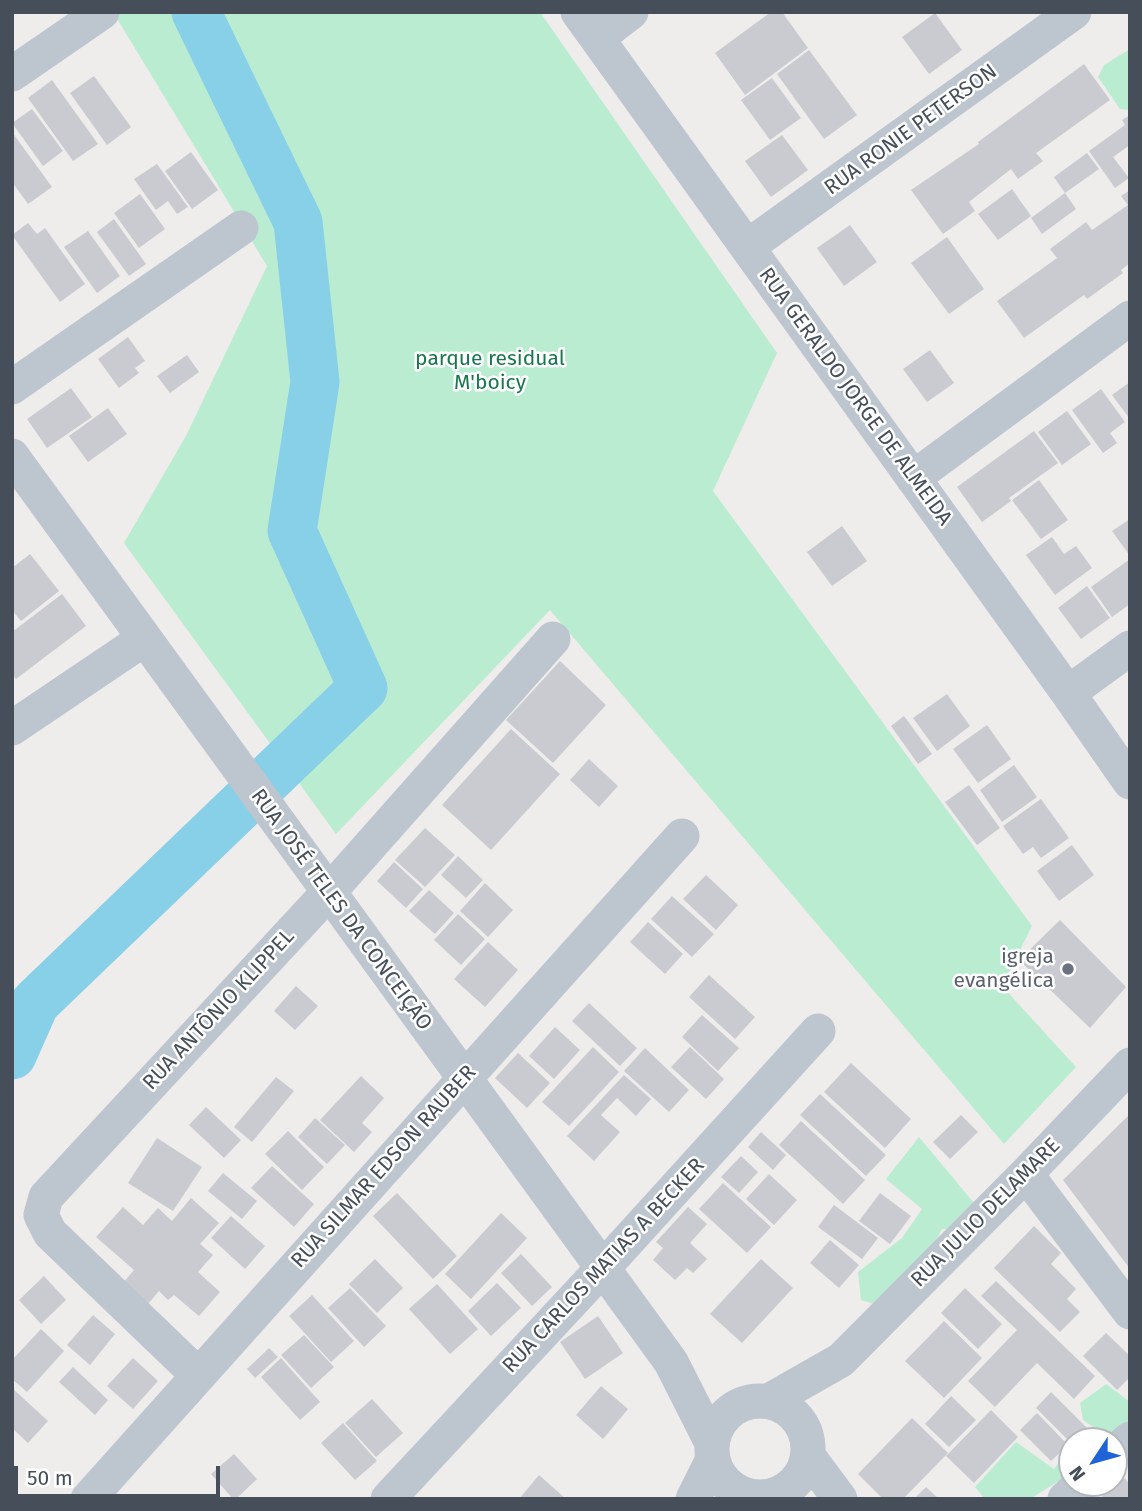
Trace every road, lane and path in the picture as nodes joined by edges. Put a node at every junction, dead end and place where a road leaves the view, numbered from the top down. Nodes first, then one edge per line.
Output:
1 (102, 12) edge
2 (631, 12) edge
3 (1074, 12) edge
4 (587, 25) edge
5 (12, 74) edge
6 (241, 228) dead end
7 (747, 247) junction
8 (1130, 318) edge
9 (12, 387) edge
10 (12, 456) edge
11 (914, 478) junction
12 (144, 639) junction
13 (553, 639) dead end
14 (1130, 648) edge
15 (1068, 693) junction
16 (12, 728) edge
17 (1130, 782) edge
18 (682, 836) dead end
19 (328, 892) junction
20 (818, 1031) dead end
21 (1130, 1065) edge
22 (463, 1078) junction
23 (1026, 1174) junction
24 (602, 1269) junction
25 (1130, 1312) edge
26 (841, 1360) junction
27 (671, 1362) junction
28 (198, 1375) junction
29 (754, 1403) junction
30 (806, 1444) junction
31 (712, 1451) junction
32 (788, 1496) edge
33 (744, 1497) edge
34 (88, 1499) edge
35 (388, 1499) edge
36 (693, 1499) edge
37 (840, 1499) edge

1 - 5 street
2 - 4 street
3 - 7 street, RUA RONIE PETERSON
4 - 7 street, RUA GERALDO JORGE DE ALMEIDA
6 - 9 street
7 - 11 street, RUA GERALDO JORGE DE ALMEIDA
8 - 11 street
10 - 12 street, RUA JOSÉ TELES DA CONCEIÇÃO
11 - 15 street, RUA GERALDO JORGE DE ALMEIDA
12 - 16 street
12 - 19 street, RUA JOSÉ TELES DA CONCEIÇÃO
13 - 19 street, RUA ANTÔNIO KLIPPEL
14 - 15 street
15 - 17 street, RUA GERALDO JORGE DE ALMEIDA
18 - 22 street, RUA SILMAR EDSON RAUBER
19 - 22 street, RUA JOSÉ TELES DA CONCEIÇÃO
19 - 28 street, RUA ANTÔNIO KLIPPEL
20 - 24 street, RUA CARLOS MATIAS A BECKER
21 - 23 street, RUA JULIO DELAMARE
22 - 24 street, RUA JOSÉ TELES DA CONCEIÇÃO
22 - 28 street, RUA SILMAR EDSON RAUBER
23 - 25 street
23 - 26 street, RUA JULIO DELAMARE
24 - 27 street, RUA JOSÉ TELES DA CONCEIÇÃO
24 - 35 street, RUA CARLOS MATIAS A BECKER
26 - 29 street, RUA JULIO DELAMARE
26 - 30 street, RUA JULIO DELAMARE
27 - 29 street, RUA JOSÉ TELES DA CONCEIÇÃO
27 - 31 street, RUA JOSÉ TELES DA CONCEIÇÃO
28 - 34 street, RUA SILMAR EDSON RAUBER
29 - 30 street
29 - 31 street
30 - 32 street
30 - 37 street
31 - 33 street
31 - 36 street
32 - 33 street

